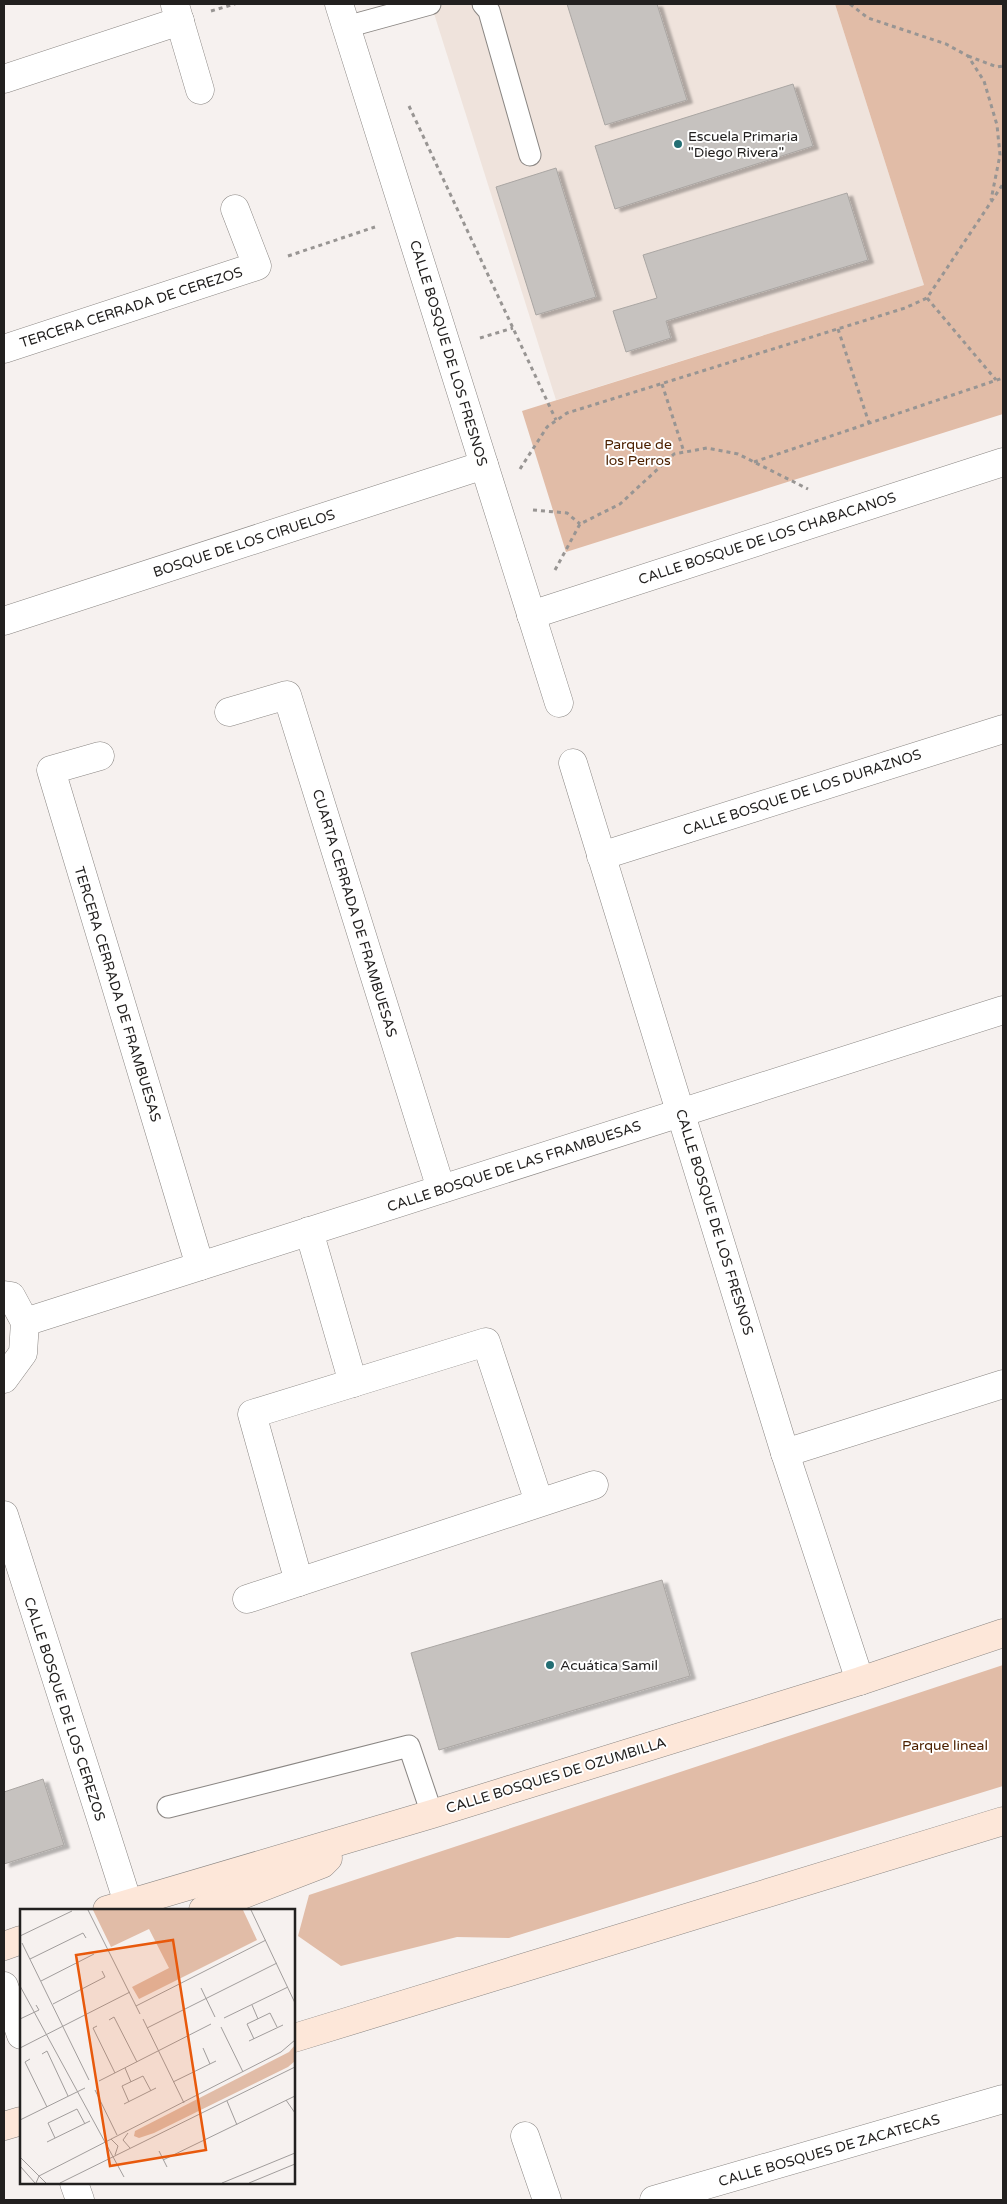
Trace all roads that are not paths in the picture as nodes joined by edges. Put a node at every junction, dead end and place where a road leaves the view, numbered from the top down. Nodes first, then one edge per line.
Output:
1 (430, 4) edge
2 (483, 4) edge
3 (177, 13) edge
4 (343, 16) edge
5 (4, 79) edge
6 (200, 90) dead end
7 (530, 154) dead end
8 (235, 208) dead end
9 (4, 349) edge
10 (1003, 462) edge
11 (484, 465) junction
12 (531, 615) junction
13 (4, 621) edge
14 (559, 703) dead end
15 (229, 712) dead end
16 (1003, 729) edge
17 (100, 756) dead end
18 (573, 763) dead end
19 (602, 856) junction
20 (1003, 1010) edge
21 (681, 1113) junction
22 (441, 1189) junction
23 (309, 1231) junction
24 (200, 1266) junction
25 (4, 1295) edge
26 (25, 1322) junction
27 (4, 1379) edge
28 (352, 1383) junction
29 (1003, 1384) edge
30 (785, 1453) junction
31 (594, 1485) dead end
32 (540, 1502) junction
33 (4, 1515) edge
34 (299, 1582) junction
35 (247, 1599) dead end
36 (1003, 1633) edge
37 (860, 1681) junction
38 (168, 1807) dead end
39 (432, 1814) junction
40 (1003, 1821) edge
41 (342, 1841) junction
42 (118, 1907) edge
43 (206, 1909) edge
44 (20, 1940) edge
45 (4, 1946) edge
46 (4, 1986) edge
47 (20, 2032) edge
48 (295, 2038) edge
49 (1003, 2099) edge
50 (20, 2121) edge
51 (4, 2126) edge
52 (526, 2136) dead end
53 (74, 2184) edge
54 (80, 2184) edge
55 (80, 2200) edge
56 (86, 2200) edge
57 (547, 2200) edge
58 (654, 2200) edge

1 - 4 lane
2 - 7 lane
3 - 5 street
3 - 6 street
4 - 11 street, CALLE BOSQUE DE LOS FRESNOS
8 - 9 street, TERCERA CERRADA DE CEREZOS
10 - 12 street, CALLE BOSQUE DE LOS CHABACANOS
11 - 12 street, CALLE BOSQUE DE LOS FRESNOS
11 - 13 street, BOSQUE DE LOS CIRUELOS
12 - 14 street, CALLE BOSQUE DE LOS FRESNOS
15 - 22 street, CUARTA CERRADA DE FRAMBUESAS
16 - 19 street, CALLE BOSQUE DE LOS DURAZNOS
17 - 24 street, TERCERA CERRADA DE FRAMBUESAS
18 - 19 street, CALLE BOSQUE DE LOS FRESNOS
19 - 21 street, CALLE BOSQUE DE LOS FRESNOS
20 - 21 street, CALLE BOSQUE DE LAS FRAMBUESAS
21 - 22 street, CALLE BOSQUE DE LAS FRAMBUESAS
21 - 30 street, CALLE BOSQUE DE LOS FRESNOS
22 - 23 street, CALLE BOSQUE DE LAS FRAMBUESAS
23 - 24 street, CALLE BOSQUE DE LAS FRAMBUESAS
23 - 28 street
24 - 26 street, CALLE BOSQUE DE LAS FRAMBUESAS
25 - 26 street
26 - 27 street
28 - 32 street
28 - 34 street
29 - 30 street
30 - 37 street, CALLE BOSQUE DE LOS FRESNOS
31 - 32 street
32 - 34 street
33 - 42 street, CALLE BOSQUE DE LOS CEREZOS
34 - 35 street
36 - 37 main road, CALLE BOSQUES DE OZUMBILLA
37 - 39 main road, CALLE BOSQUES DE OZUMBILLA
38 - 39 lane
39 - 41 main road, CALLE BOSQUES DE OZUMBILLA
40 - 48 main road
41 - 42 main road, CALLE BOSQUES DE OZUMBILLA
41 - 43 main road
44 - 45 main road
46 - 47 street
49 - 58 street, CALLE BOSQUES DE ZACATECAS
50 - 51 main road
52 - 57 street
53 - 55 street
54 - 56 lane

